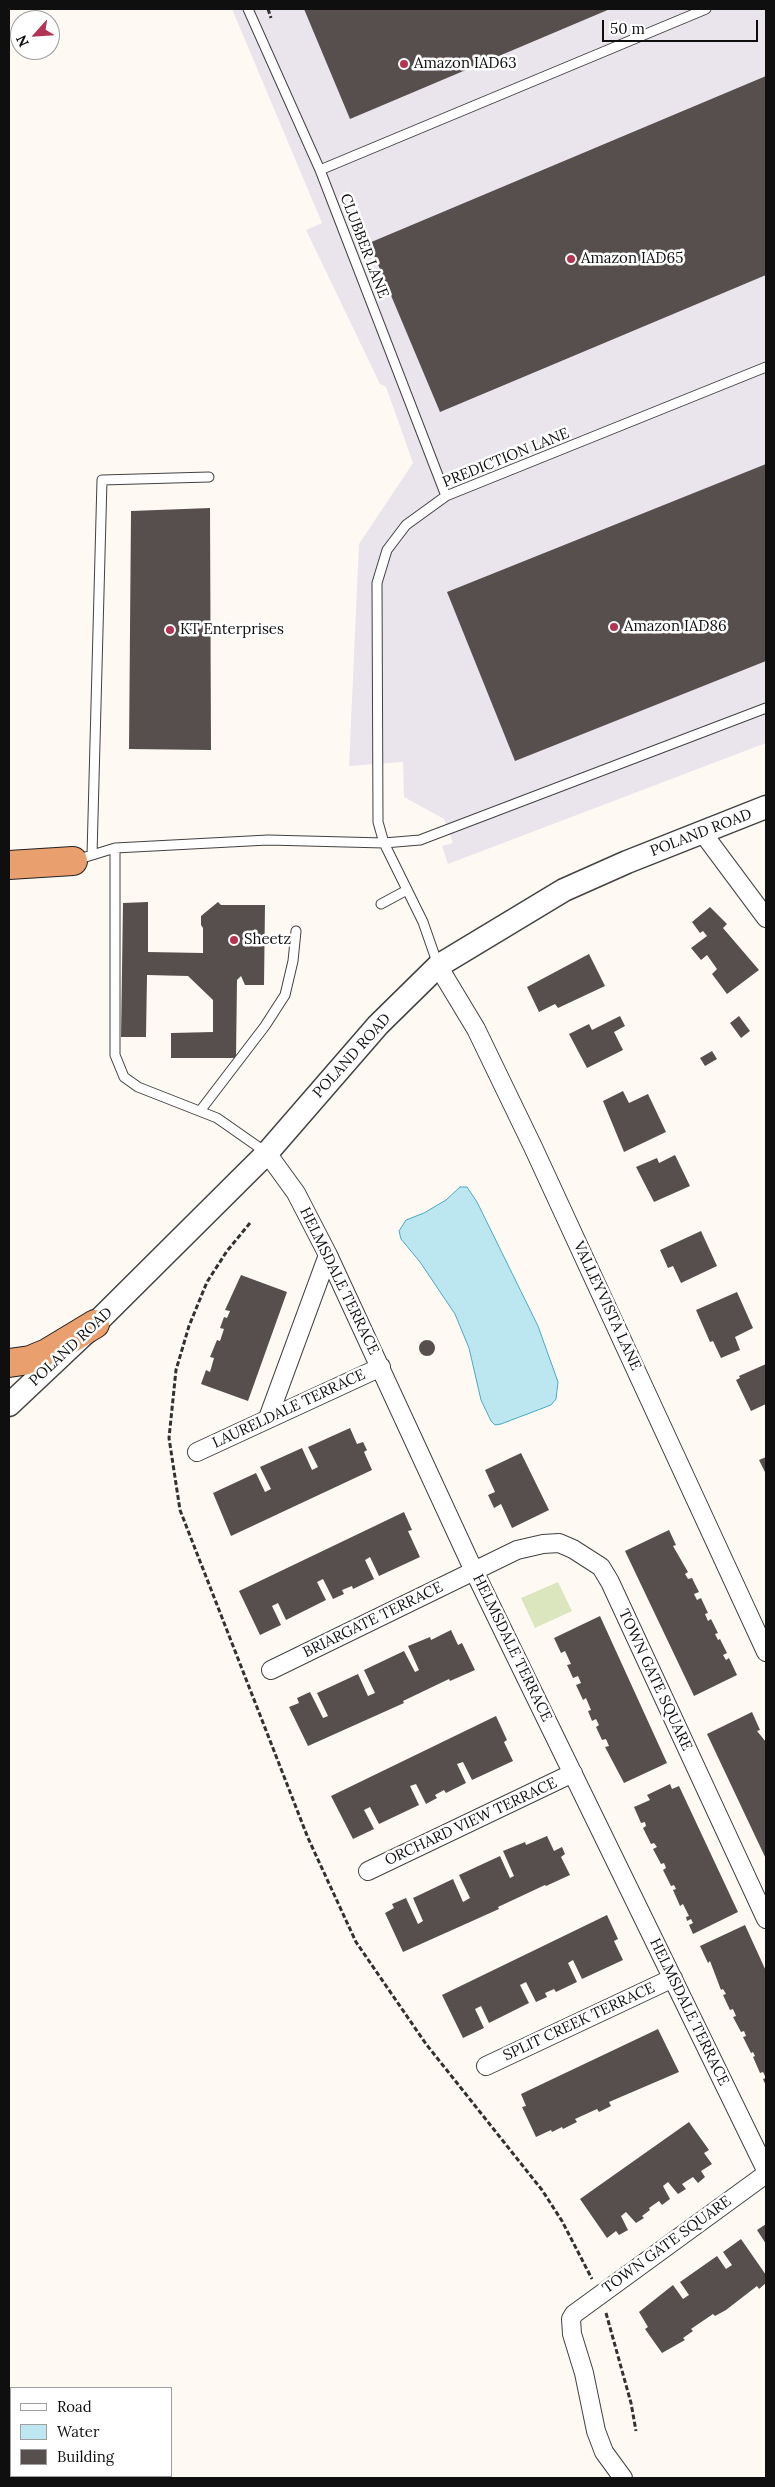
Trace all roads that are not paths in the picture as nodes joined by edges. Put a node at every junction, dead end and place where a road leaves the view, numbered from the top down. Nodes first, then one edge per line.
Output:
1 (248, 9) edge
2 (706, 9) edge
3 (320, 170) junction
4 (766, 367) edge
5 (209, 477) dead end
6 (446, 496) junction
7 (766, 708) edge
8 (766, 807) edge
9 (702, 832) junction
10 (384, 843) junction
11 (115, 848) junction
12 (83, 858) junction
13 (9, 865) edge
14 (407, 890) junction
15 (381, 904) dead end
16 (766, 918) edge
17 (296, 931) dead end
18 (438, 966) junction
19 (200, 1111) junction
20 (267, 1153) junction
21 (328, 1255) junction
22 (95, 1324) junction
23 (9, 1363) edge
24 (381, 1367) junction
25 (9, 1405) edge
26 (268, 1418) junction
27 (197, 1452) dead end
28 (474, 1571) junction
29 (766, 1652) edge
30 (271, 1670) dead end
31 (573, 1773) junction
32 (368, 1871) dead end
33 (766, 1919) edge
34 (673, 1978) junction
35 (486, 2066) dead end
36 (766, 2172) edge
37 (623, 2478) edge

1 - 3 lane, CLUBBER LANE
2 - 3 lane
3 - 6 lane, CLUBBER LANE
4 - 6 lane, PREDICTION LANE
5 - 12 lane
6 - 10 lane, PREDICTION LANE
7 - 10 lane
8 - 9 street, POLAND ROAD
9 - 16 street
9 - 18 street, POLAND ROAD
10 - 11 lane
10 - 14 lane, PREDICTION LANE
11 - 12 lane
11 - 19 lane
12 - 13 highway
14 - 15 lane
14 - 18 lane, PREDICTION LANE
17 - 19 lane
18 - 20 street, POLAND ROAD
18 - 29 street, VALLEYVISTA LANE
19 - 20 lane
20 - 21 street, HELMSDALE TERRACE
20 - 22 street, POLAND ROAD
21 - 24 street, HELMSDALE TERRACE
21 - 26 street
22 - 23 highway
22 - 25 street, POLAND ROAD
24 - 26 street, LAURELDALE TERRACE
24 - 28 street, HELMSDALE TERRACE
26 - 27 street, LAURELDALE TERRACE
28 - 30 street, BRIARGATE TERRACE
28 - 31 street, HELMSDALE TERRACE
28 - 33 street, TOWN GATE SQUARE
31 - 32 street, ORCHARD VIEW TERRACE
31 - 34 street, HELMSDALE TERRACE
34 - 35 street, SPLIT CREEK TERRACE
34 - 36 street, HELMSDALE TERRACE
36 - 37 street, TOWN GATE SQUARE

